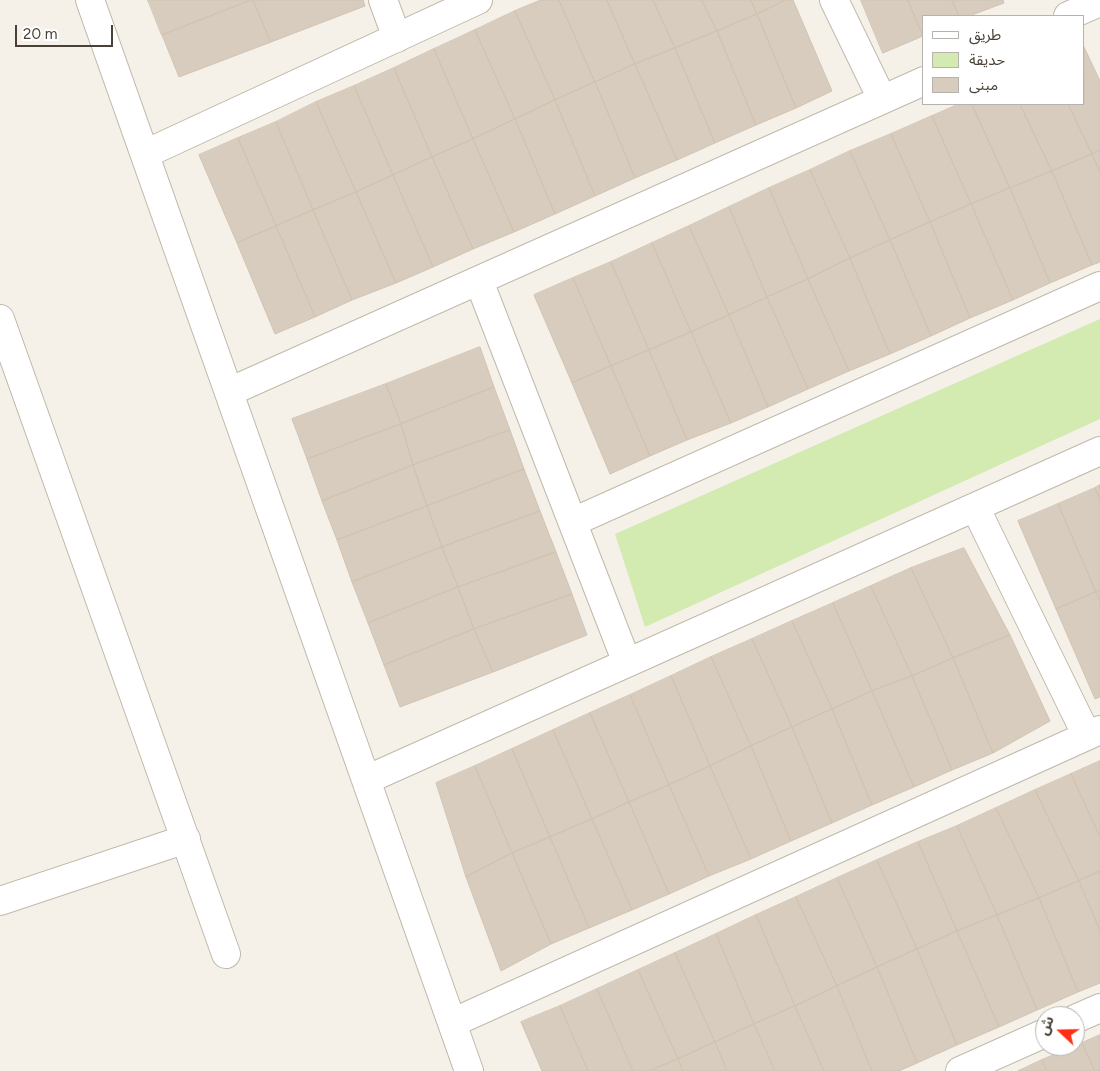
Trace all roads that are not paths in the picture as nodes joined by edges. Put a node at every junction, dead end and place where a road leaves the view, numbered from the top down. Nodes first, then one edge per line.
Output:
1 (90, 0) edge
2 (383, 0) edge
3 (478, 0) edge
4 (834, 0) edge
5 (1100, 2) edge
6 (1070, 15) edge
7 (397, 38) junction
8 (922, 82) edge
9 (882, 99) junction
10 (145, 154) junction
11 (479, 280) junction
12 (1100, 286) edge
13 (0, 319) edge
14 (229, 392) junction
15 (1100, 451) edge
16 (975, 507) junction
17 (573, 522) junction
18 (627, 663) junction
19 (1094, 733) edge
20 (366, 780) junction
21 (186, 839) junction
22 (0, 901) edge
23 (226, 954) dead end
24 (1100, 1008) edge
25 (1085, 1015) edge
26 (452, 1023) junction
27 (1035, 1037) edge
28 (469, 1071) edge
29 (960, 1071) edge

1 - 10 street
2 - 7 street
3 - 7 street
4 - 9 street
5 - 6 street
7 - 10 street
8 - 9 street
9 - 11 street
10 - 14 street
11 - 14 street
11 - 17 street
12 - 17 street
13 - 21 street
14 - 20 street
15 - 16 street
16 - 18 street
16 - 19 street
17 - 18 street
18 - 20 street
19 - 26 street
20 - 26 street
21 - 22 street
21 - 23 street
24 - 25 street
26 - 28 street
27 - 29 street

